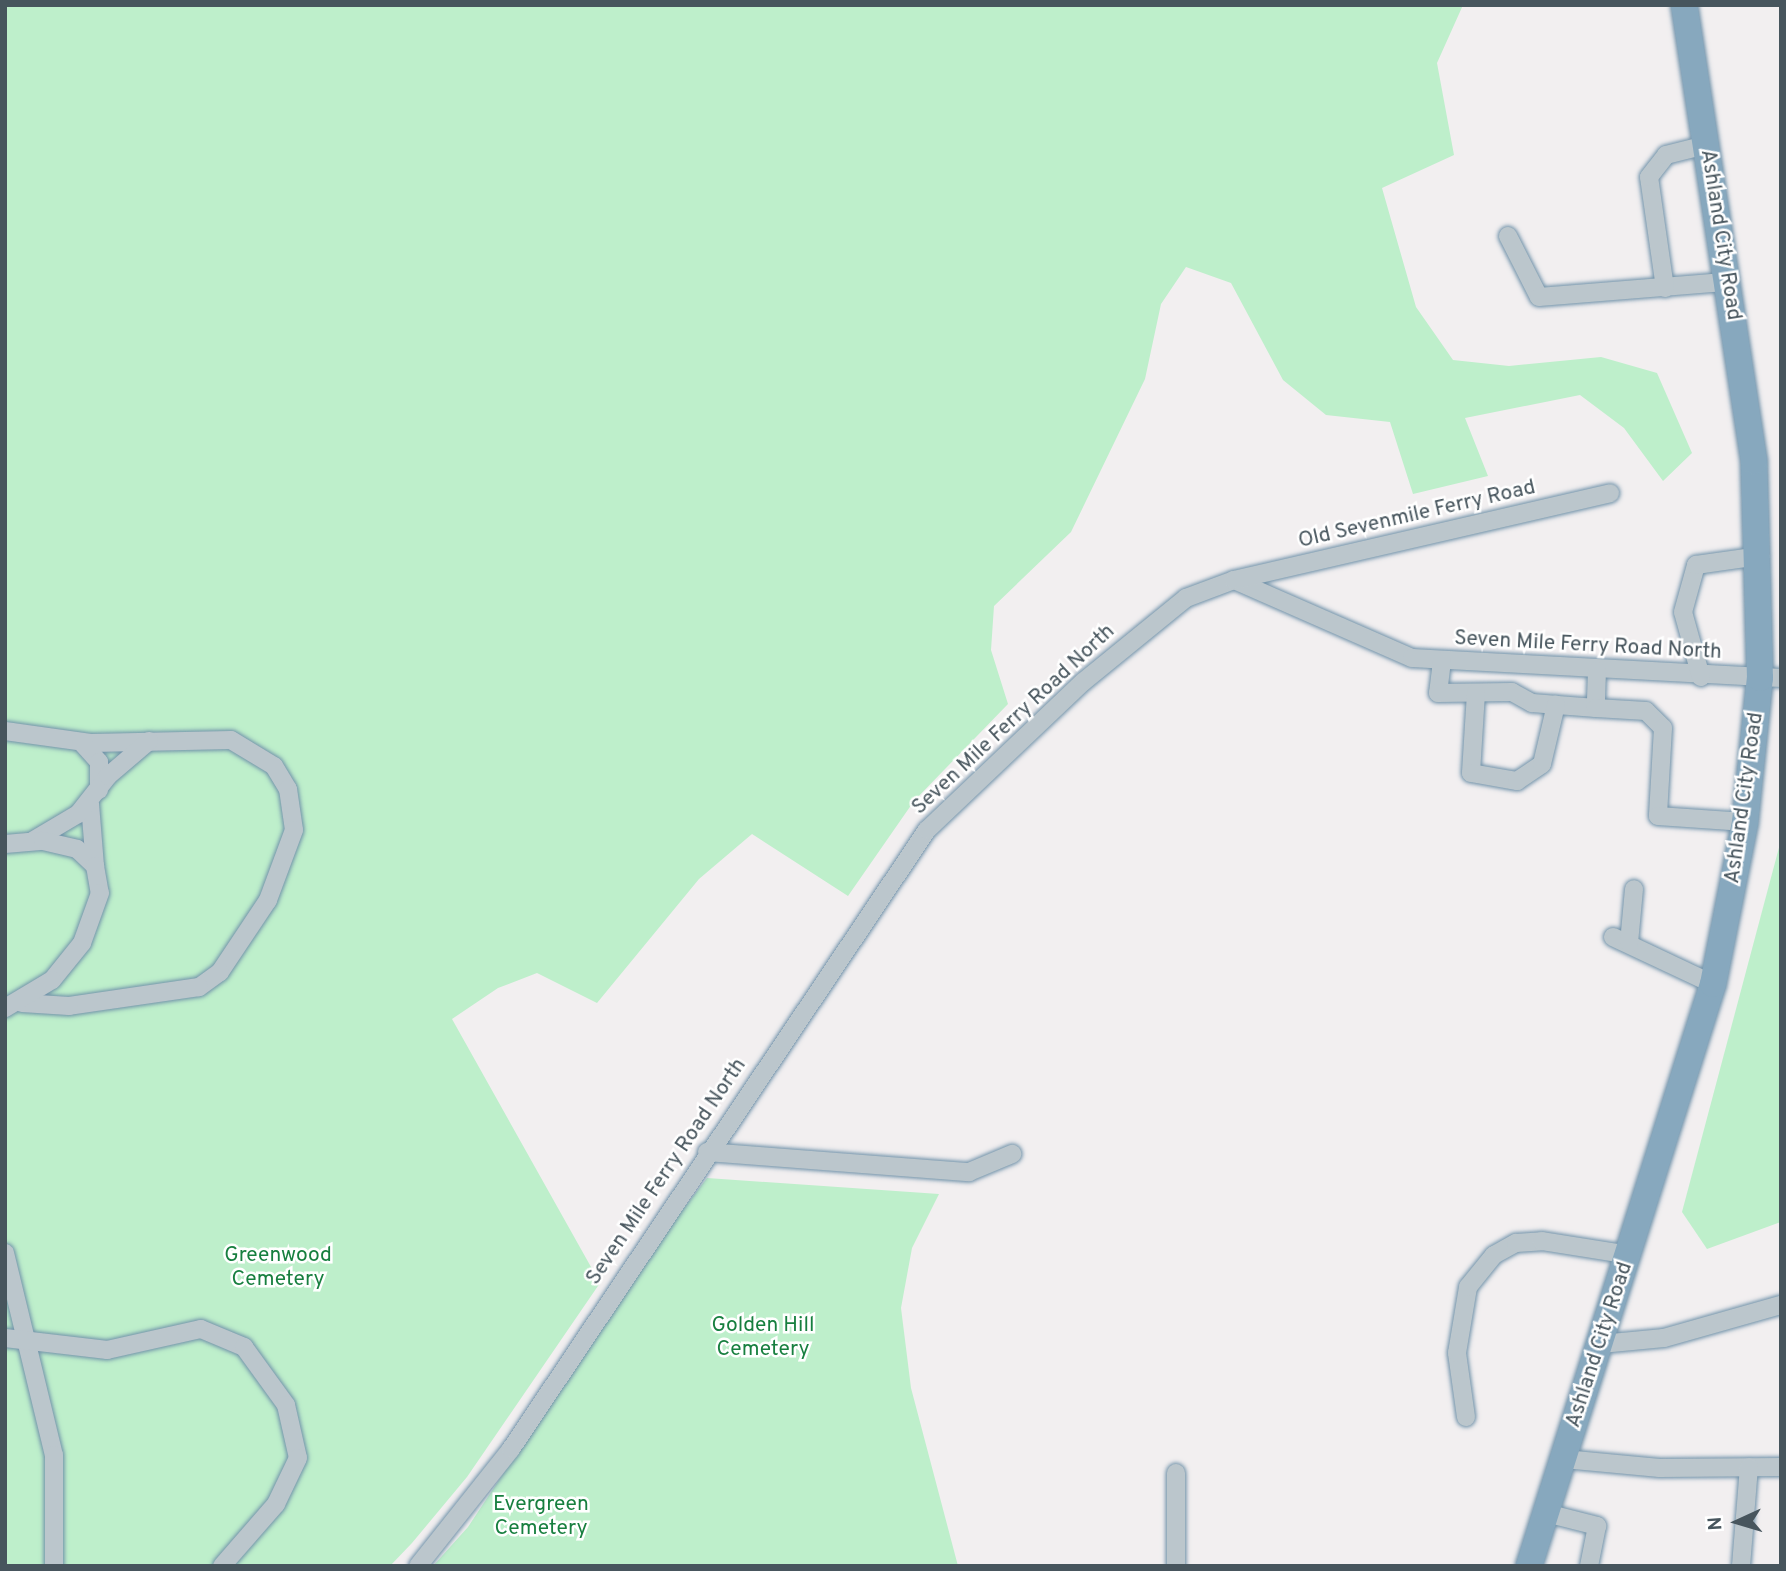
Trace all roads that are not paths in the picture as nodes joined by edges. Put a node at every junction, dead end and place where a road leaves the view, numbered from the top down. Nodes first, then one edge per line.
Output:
1 (1684, 5) edge
2 (1706, 145) junction
3 (1508, 236) dead end
4 (1727, 282) junction
5 (1665, 288) junction
6 (1610, 493) dead end
7 (1760, 556) junction
8 (1234, 580) junction
9 (1442, 660) junction
10 (1597, 671) junction
11 (1701, 677) junction
12 (1770, 678) edge
13 (1476, 692) junction
14 (1556, 705) junction
15 (1596, 708) junction
16 (5, 731) edge
17 (149, 741) junction
18 (81, 742) junction
19 (94, 797) junction
20 (1745, 821) junction
21 (30, 842) junction
22 (5, 844) edge
23 (95, 866) junction
24 (1634, 889) dead end
25 (1713, 984) junction
26 (13, 1005) edge
27 (708, 1152) junction
28 (1012, 1154) dead end
29 (5, 1253) edge
30 (1630, 1255) junction
31 (1781, 1305) edge
32 (5, 1338) edge
33 (32, 1342) junction
34 (1601, 1344) junction
35 (1466, 1417) dead end
36 (1563, 1459) junction
37 (1749, 1467) junction
38 (1781, 1467) edge
39 (1176, 1473) dead end
40 (1546, 1513) junction
41 (54, 1566) edge
42 (222, 1566) edge
43 (418, 1566) edge
44 (1176, 1566) edge
45 (1528, 1566) edge
46 (1589, 1566) edge
47 (1741, 1566) edge

1 - 2 highway, Ashland City Road
2 - 4 highway, Ashland City Road
2 - 5 street
3 - 5 street
4 - 5 street
4 - 7 highway, Ashland City Road
6 - 8 street, Old Sevenmile Ferry Road
7 - 11 street
7 - 12 highway, Ashland City Road
8 - 9 street, Seven Mile Ferry Road North
8 - 27 street, Seven Mile Ferry Road North
9 - 10 street, Seven Mile Ferry Road North
9 - 13 street
10 - 11 street, Seven Mile Ferry Road North
10 - 15 street
11 - 12 street, Seven Mile Ferry Road North
12 - 20 highway, Ashland City Road
13 - 14 street
13 - 14 street
14 - 15 street
15 - 20 street
16 - 18 street
17 - 18 street
17 - 19 street
17 - 26 street
18 - 19 street
19 - 21 street
19 - 23 street
20 - 25 highway, Ashland City Road
21 - 22 street
21 - 23 street
23 - 26 street
24 - 25 street
25 - 30 highway, Ashland City Road
27 - 28 street
27 - 43 street, Seven Mile Ferry Road North
29 - 33 street
30 - 34 highway, Ashland City Road
30 - 35 street
31 - 34 street
32 - 33 street
33 - 41 street
33 - 42 street
34 - 36 highway, Ashland City Road
36 - 37 street
36 - 40 highway, Ashland City Road
37 - 38 street
37 - 47 street
39 - 44 street
40 - 45 highway, Ashland City Road
40 - 46 street

